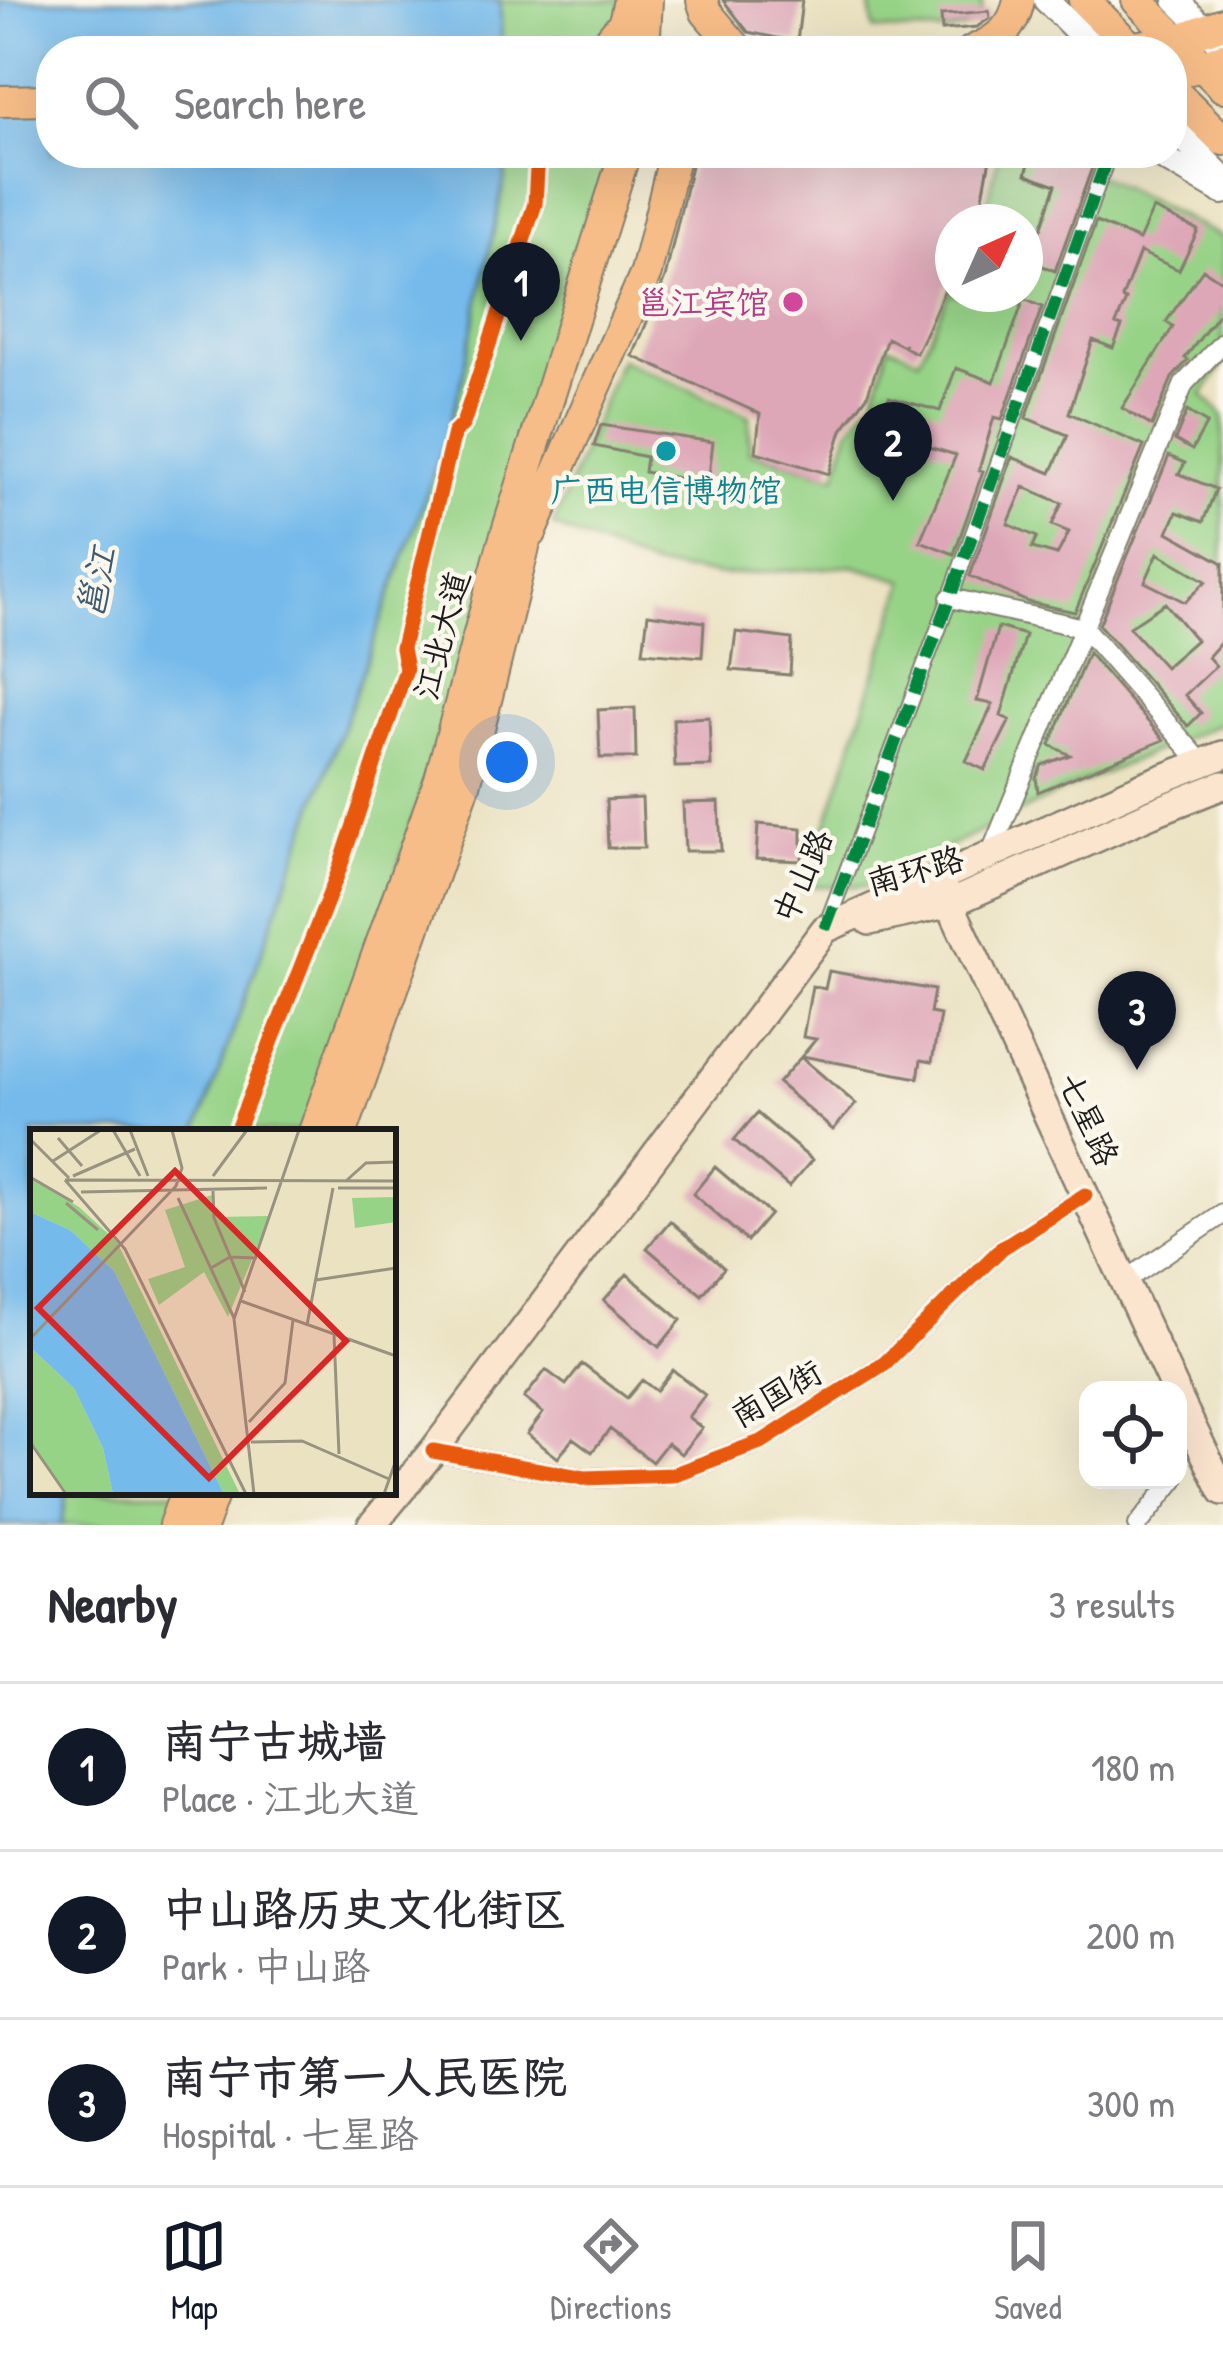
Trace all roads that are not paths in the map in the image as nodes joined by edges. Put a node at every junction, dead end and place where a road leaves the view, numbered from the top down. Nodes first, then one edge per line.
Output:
1 (629, 0) edge
2 (647, 0) edge
3 (661, 0) edge
4 (702, 0) edge
5 (1019, 0) edge
6 (1046, 0) edge
7 (1084, 0) edge
8 (1137, 0) edge
9 (1176, 0) edge
10 (612, 36) edge
11 (645, 36) edge
12 (661, 36) edge
13 (726, 36) edge
14 (1000, 36) edge
15 (1082, 36) edge
16 (1114, 36) edge
17 (1211, 50) edge
18 (36, 80) edge
19 (0, 81) edge
20 (36, 100) edge
21 (0, 101) edge
22 (1187, 104) edge
23 (1223, 140) edge
24 (1187, 142) edge
25 (600, 168) edge
26 (621, 168) edge
27 (637, 168) edge
28 (671, 168) edge
29 (1104, 168) edge
30 (1186, 168) edge
31 (1223, 178) edge
32 (1223, 192) edge
33 (1223, 342) edge
34 (540, 453) junction
35 (513, 549) junction
36 (950, 598) junction
37 (1084, 628) junction
38 (1213, 759) edge
39 (1223, 785) edge
40 (991, 855) junction
41 (945, 891) junction
42 (825, 929) junction
43 (315, 1129) edge
44 (343, 1129) edge
45 (1085, 1196) junction
46 (1223, 1214) edge
47 (1125, 1281) junction
48 (1170, 1381) edge
49 (1187, 1417) edge
50 (1201, 1447) junction
51 (433, 1451) junction
52 (1187, 1464) edge
53 (1167, 1489) edge
54 (1223, 1491) edge
55 (185, 1495) edge
56 (213, 1495) edge
57 (174, 1525) edge
58 (202, 1525) edge
59 (372, 1525) edge
60 (1138, 1525) edge

1 - 10 main road
2 - 11 main road
3 - 12 main road
4 - 13 main road
5 - 14 main road
6 - 15 street
7 - 16 main road
8 - 17 main road
9 - 17 street
18 - 19 main road
20 - 21 main road
22 - 23 main road
24 - 31 street
25 - 35 main road
26 - 34 main road, 江北大道
27 - 34 main road, 江北大道
28 - 35 main road
29 - 36 street, 中山路
30 - 32 street
33 - 37 street
34 - 35 main road, 江北大道
35 - 43 main road, 江北大道
35 - 44 main road, 江北大道
36 - 37 street
36 - 42 street, 中山路
37 - 38 street
37 - 40 street
38 - 40 main road, 南环路
39 - 41 main road, 南环路
40 - 41 main road, 南环路
41 - 42 main road, 南环路
41 - 45 main road, 七星路
42 - 51 main road, 中山路
45 - 47 main road, 七星路
45 - 51 street, 南国街
46 - 47 street
47 - 48 main road, 七星路
49 - 50 main road, 七星路
50 - 52 street
50 - 54 main road, 七星路
51 - 59 main road, 中山路
53 - 60 street
55 - 57 main road
56 - 58 main road

